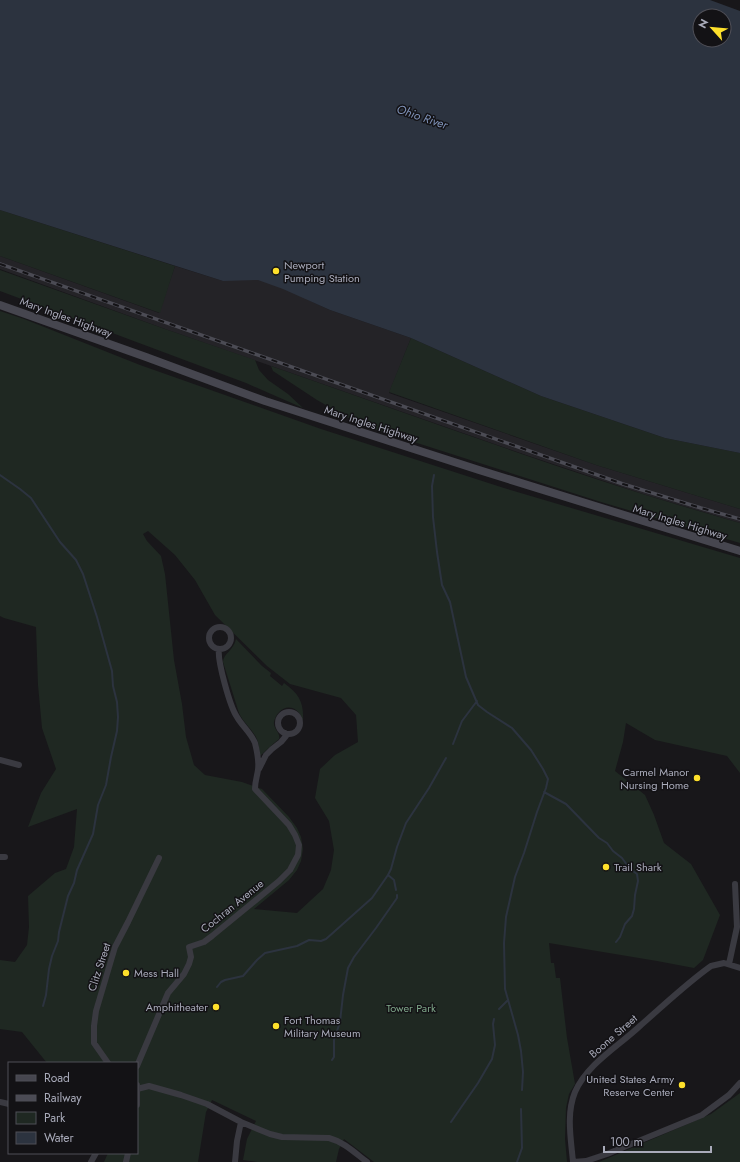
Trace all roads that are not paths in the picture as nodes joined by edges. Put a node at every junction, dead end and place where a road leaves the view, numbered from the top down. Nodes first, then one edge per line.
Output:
1 (0, 305) edge
2 (740, 551) edge
3 (219, 649) dead end
4 (285, 733) dead end
5 (0, 760) edge
6 (20, 765) dead end
7 (258, 770) junction
8 (159, 858) dead end
9 (735, 884) dead end
10 (729, 964) junction
11 (740, 968) edge
12 (107, 1062) edge
13 (138, 1063) edge
14 (740, 1083) edge
15 (138, 1089) edge
16 (241, 1122) junction
17 (235, 1162) edge
18 (368, 1162) edge
19 (573, 1162) edge

1 - 2 street, Mary Ingles Highway
3 - 7 street
4 - 7 street
5 - 6 street
7 - 13 street, Cochran Avenue
8 - 12 street, Clitz Street
9 - 10 street
10 - 11 street
10 - 19 street, Boone Street
14 - 19 street
15 - 16 street
16 - 17 street
16 - 18 street

